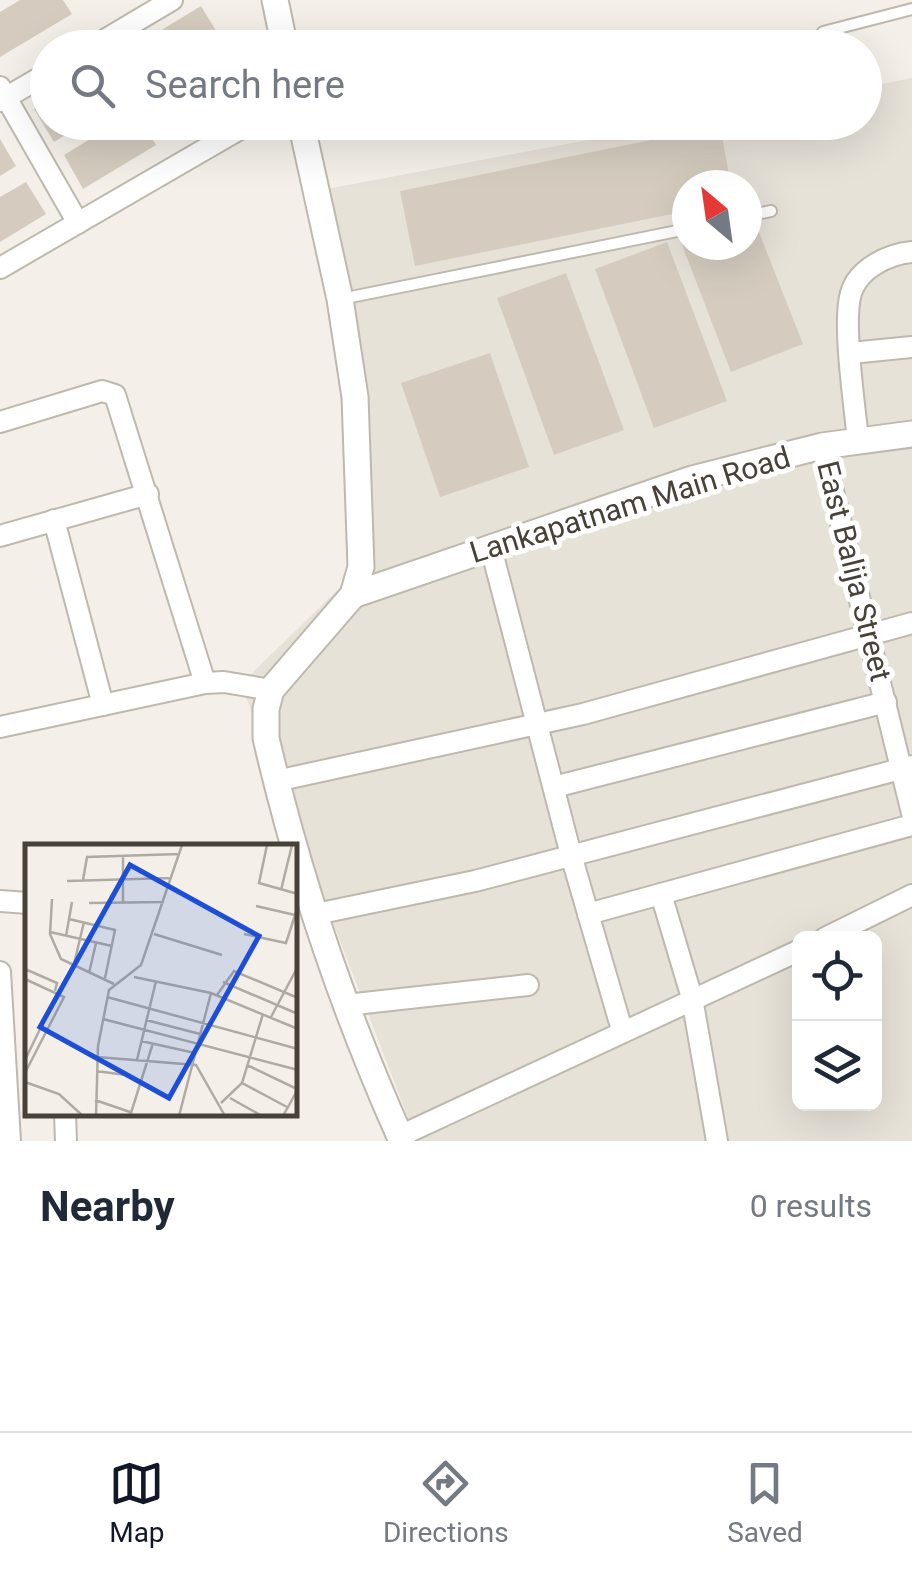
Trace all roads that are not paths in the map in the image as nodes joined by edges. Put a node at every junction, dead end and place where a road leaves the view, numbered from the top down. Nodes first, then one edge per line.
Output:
1 (172, 0) edge
2 (275, 0) edge
3 (912, 9) edge
4 (121, 30) edge
5 (281, 30) edge
6 (831, 30) edge
7 (30, 82) edge
8 (2, 95) edge
9 (221, 140) edge
10 (305, 140) edge
11 (771, 211) dead end
12 (762, 213) edge
13 (78, 223) junction
14 (672, 232) edge
15 (912, 252) edge
16 (0, 268) edge
17 (340, 300) junction
18 (912, 346) edge
19 (851, 353) junction
20 (0, 422) edge
21 (912, 434) edge
22 (858, 441) junction
23 (822, 446) junction
24 (148, 494) junction
25 (54, 520) junction
26 (0, 536) edge
27 (491, 548) junction
28 (353, 595) junction
29 (912, 623) edge
30 (870, 633) junction
31 (205, 683) junction
32 (272, 690) junction
33 (886, 702) junction
34 (103, 705) junction
35 (1, 724) edge
36 (539, 724) junction
37 (907, 768) edge
38 (276, 781) junction
39 (554, 786) junction
40 (912, 813) edge
41 (912, 825) edge
42 (295, 844) edge
43 (298, 854) edge
44 (571, 854) junction
45 (662, 894) junction
46 (912, 895) edge
47 (0, 901) edge
48 (25, 902) edge
49 (316, 914) junction
50 (588, 914) junction
51 (839, 931) edge
52 (792, 954) edge
53 (0, 972) edge
54 (528, 985) dead end
55 (692, 998) junction
56 (346, 1005) junction
57 (622, 1030) junction
58 (65, 1116) edge
59 (401, 1139) edge
60 (10, 1141) edge
61 (66, 1141) edge
62 (717, 1141) edge

1 - 4 street
2 - 5 street
3 - 6 lane
7 - 8 street
8 - 13 street
9 - 13 street
10 - 17 street
11 - 12 lane
13 - 16 street
14 - 17 lane
15 - 19 street
17 - 28 street
18 - 19 street
19 - 22 street
20 - 24 street
21 - 22 street, Lankapatnam Main Road
22 - 23 street, Lankapatnam Main Road
23 - 27 street, Lankapatnam Main Road
23 - 30 street, East Balija Street
24 - 25 street
24 - 31 street
25 - 26 street
25 - 34 street
27 - 28 street, Lankapatnam Main Road
27 - 36 street
28 - 32 street
29 - 30 street
30 - 33 street, East Balija Street
30 - 36 street
31 - 32 street
31 - 34 street
32 - 38 street
33 - 37 street, East Balija Street
33 - 39 street
34 - 35 street
36 - 38 street
36 - 39 street
37 - 40 street, East Balija Street
37 - 44 street
38 - 42 street
39 - 44 street
41 - 45 street
43 - 49 street
44 - 49 street
44 - 50 street
45 - 50 street
45 - 55 street
46 - 51 street
47 - 48 street
49 - 56 street
50 - 57 street
52 - 55 street
53 - 60 street
54 - 56 street
55 - 57 street
55 - 62 street
56 - 59 street
57 - 59 street
58 - 61 street

